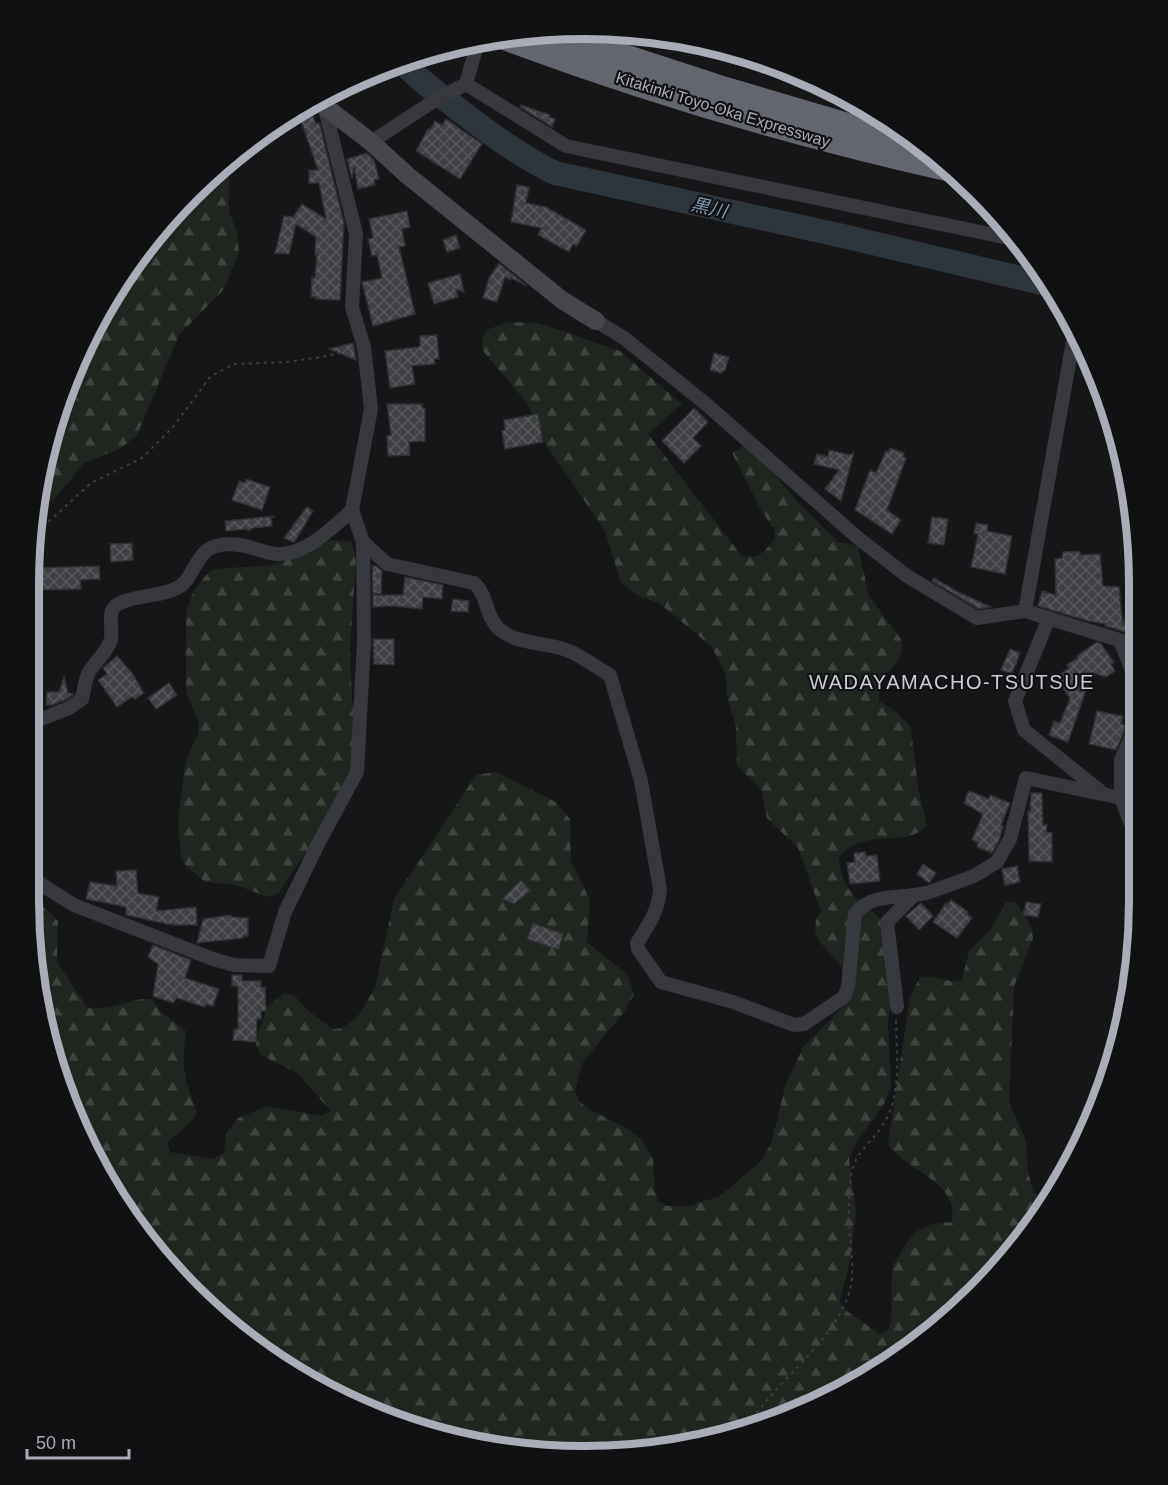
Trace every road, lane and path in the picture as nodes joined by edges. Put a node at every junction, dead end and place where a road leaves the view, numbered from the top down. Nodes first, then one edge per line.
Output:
1 (572, 39) edge
2 (520, 43) edge
3 (475, 52) dead end
4 (466, 84) junction
5 (323, 106) edge
6 (321, 107) edge
7 (901, 141) edge
8 (371, 142) junction
9 (933, 166) edge
10 (1004, 237) edge
11 (596, 321) joint
12 (1073, 343) edge
13 (364, 347) junction
14 (352, 510) junction
15 (42, 528) edge
16 (363, 542) junction
17 (1025, 611) junction
18 (1049, 618) junction
19 (1120, 641) junction
20 (1129, 643) edge
21 (1129, 663) edge
22 (39, 720) edge
23 (1129, 742) edge
24 (1102, 793) junction
25 (1121, 798) junction
26 (1129, 819) edge
27 (39, 882) edge
28 (914, 896) junction
29 (897, 1007) joint
30 (752, 1419) edge

1 - 7 highway, Kitakinki Toyo-Oka Expressway
2 - 9 highway, Kitakinki Toyo-Oka Expressway
3 - 4 street
4 - 8 street
4 - 10 street
5 - 8 street
6 - 13 street
8 - 11 street
11 - 17 street
12 - 17 street
13 - 14 street
13 - 15 path
14 - 16 street
14 - 22 street
16 - 27 street
16 - 28 street
17 - 18 street
18 - 19 street
18 - 24 street
19 - 20 street
19 - 21 street
23 - 25 street
24 - 25 street
24 - 28 street
25 - 26 street
28 - 29 street
29 - 30 path

